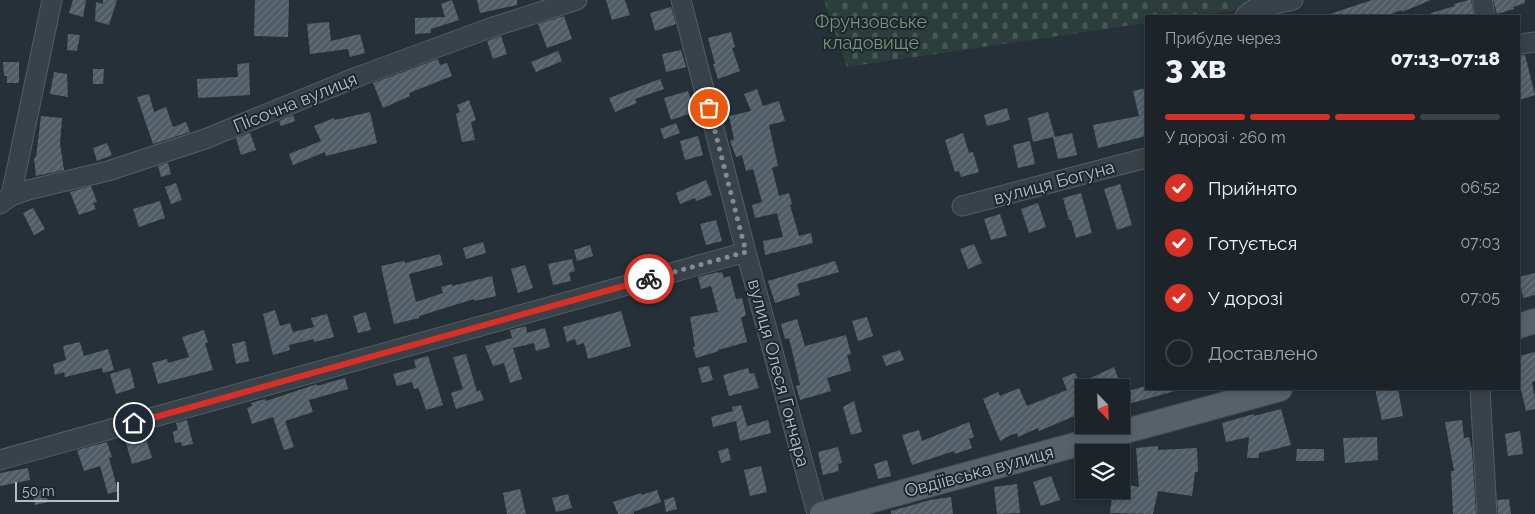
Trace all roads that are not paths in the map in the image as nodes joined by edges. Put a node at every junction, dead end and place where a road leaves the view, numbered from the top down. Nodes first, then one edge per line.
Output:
1 (52, 0) edge
2 (577, 0) edge
3 (681, 0) edge
4 (1293, 0) edge
5 (1482, 0) edge
6 (1246, 15) edge
7 (1485, 15) edge
8 (1535, 42) edge
9 (1520, 44) edge
10 (1145, 158) edge
11 (5, 200) edge
12 (962, 206) dead end
13 (746, 252) junction
14 (1535, 321) edge
15 (1520, 326) edge
16 (1276, 390) edge
17 (1480, 390) edge
18 (0, 460) edge
19 (817, 514) edge
20 (822, 514) edge
21 (1487, 514) edge

1 - 11 street
2 - 11 street, Пісочна вулиця
3 - 13 street, вулиця Олеся Гончара
4 - 6 street
5 - 7 street
8 - 9 street
10 - 12 street, вулиця Богуна
13 - 18 street
13 - 19 street, вулиця Олеся Гончара
14 - 15 main road
16 - 20 main road, Овдіївська вулиця
17 - 21 street

